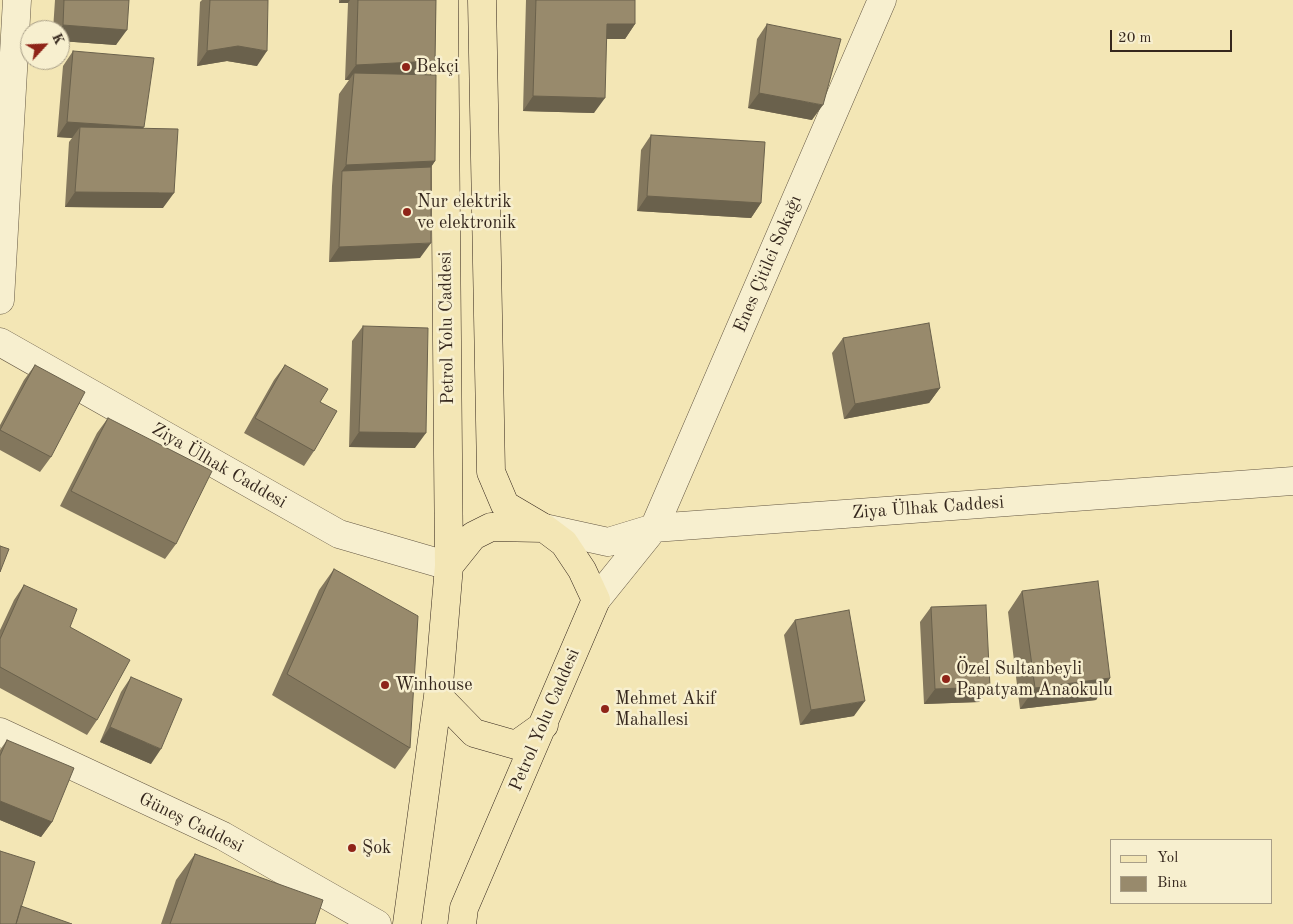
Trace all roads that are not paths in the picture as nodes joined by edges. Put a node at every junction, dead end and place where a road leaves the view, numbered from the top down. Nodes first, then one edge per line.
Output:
1 (17, 0) edge
2 (444, 0) edge
3 (482, 0) edge
4 (882, 0) edge
5 (0, 300) edge
6 (0, 342) edge
7 (1293, 481) edge
8 (544, 528) junction
9 (654, 528) junction
10 (449, 566) junction
11 (596, 600) junction
12 (438, 696) junction
13 (544, 725) junction
14 (0, 732) edge
15 (466, 919) edge
16 (378, 924) edge
17 (407, 924) edge

1 - 5 street
2 - 10 main road, Petrol Yolu Caddesi
3 - 8 main road
4 - 9 street, Enes Çitilci Sokağı
6 - 10 street, Ziya Ülhak Caddesi
7 - 9 street, Ziya Ülhak Caddesi
8 - 9 street, Ziya Ülhak Caddesi
8 - 10 main road
8 - 11 main road
9 - 11 street
10 - 12 main road, Petrol Yolu Caddesi
11 - 13 main road, Petrol Yolu Caddesi
12 - 13 main road
12 - 17 main road, Petrol Yolu Caddesi
13 - 15 main road, Petrol Yolu Caddesi
14 - 16 street, Güneş Caddesi

